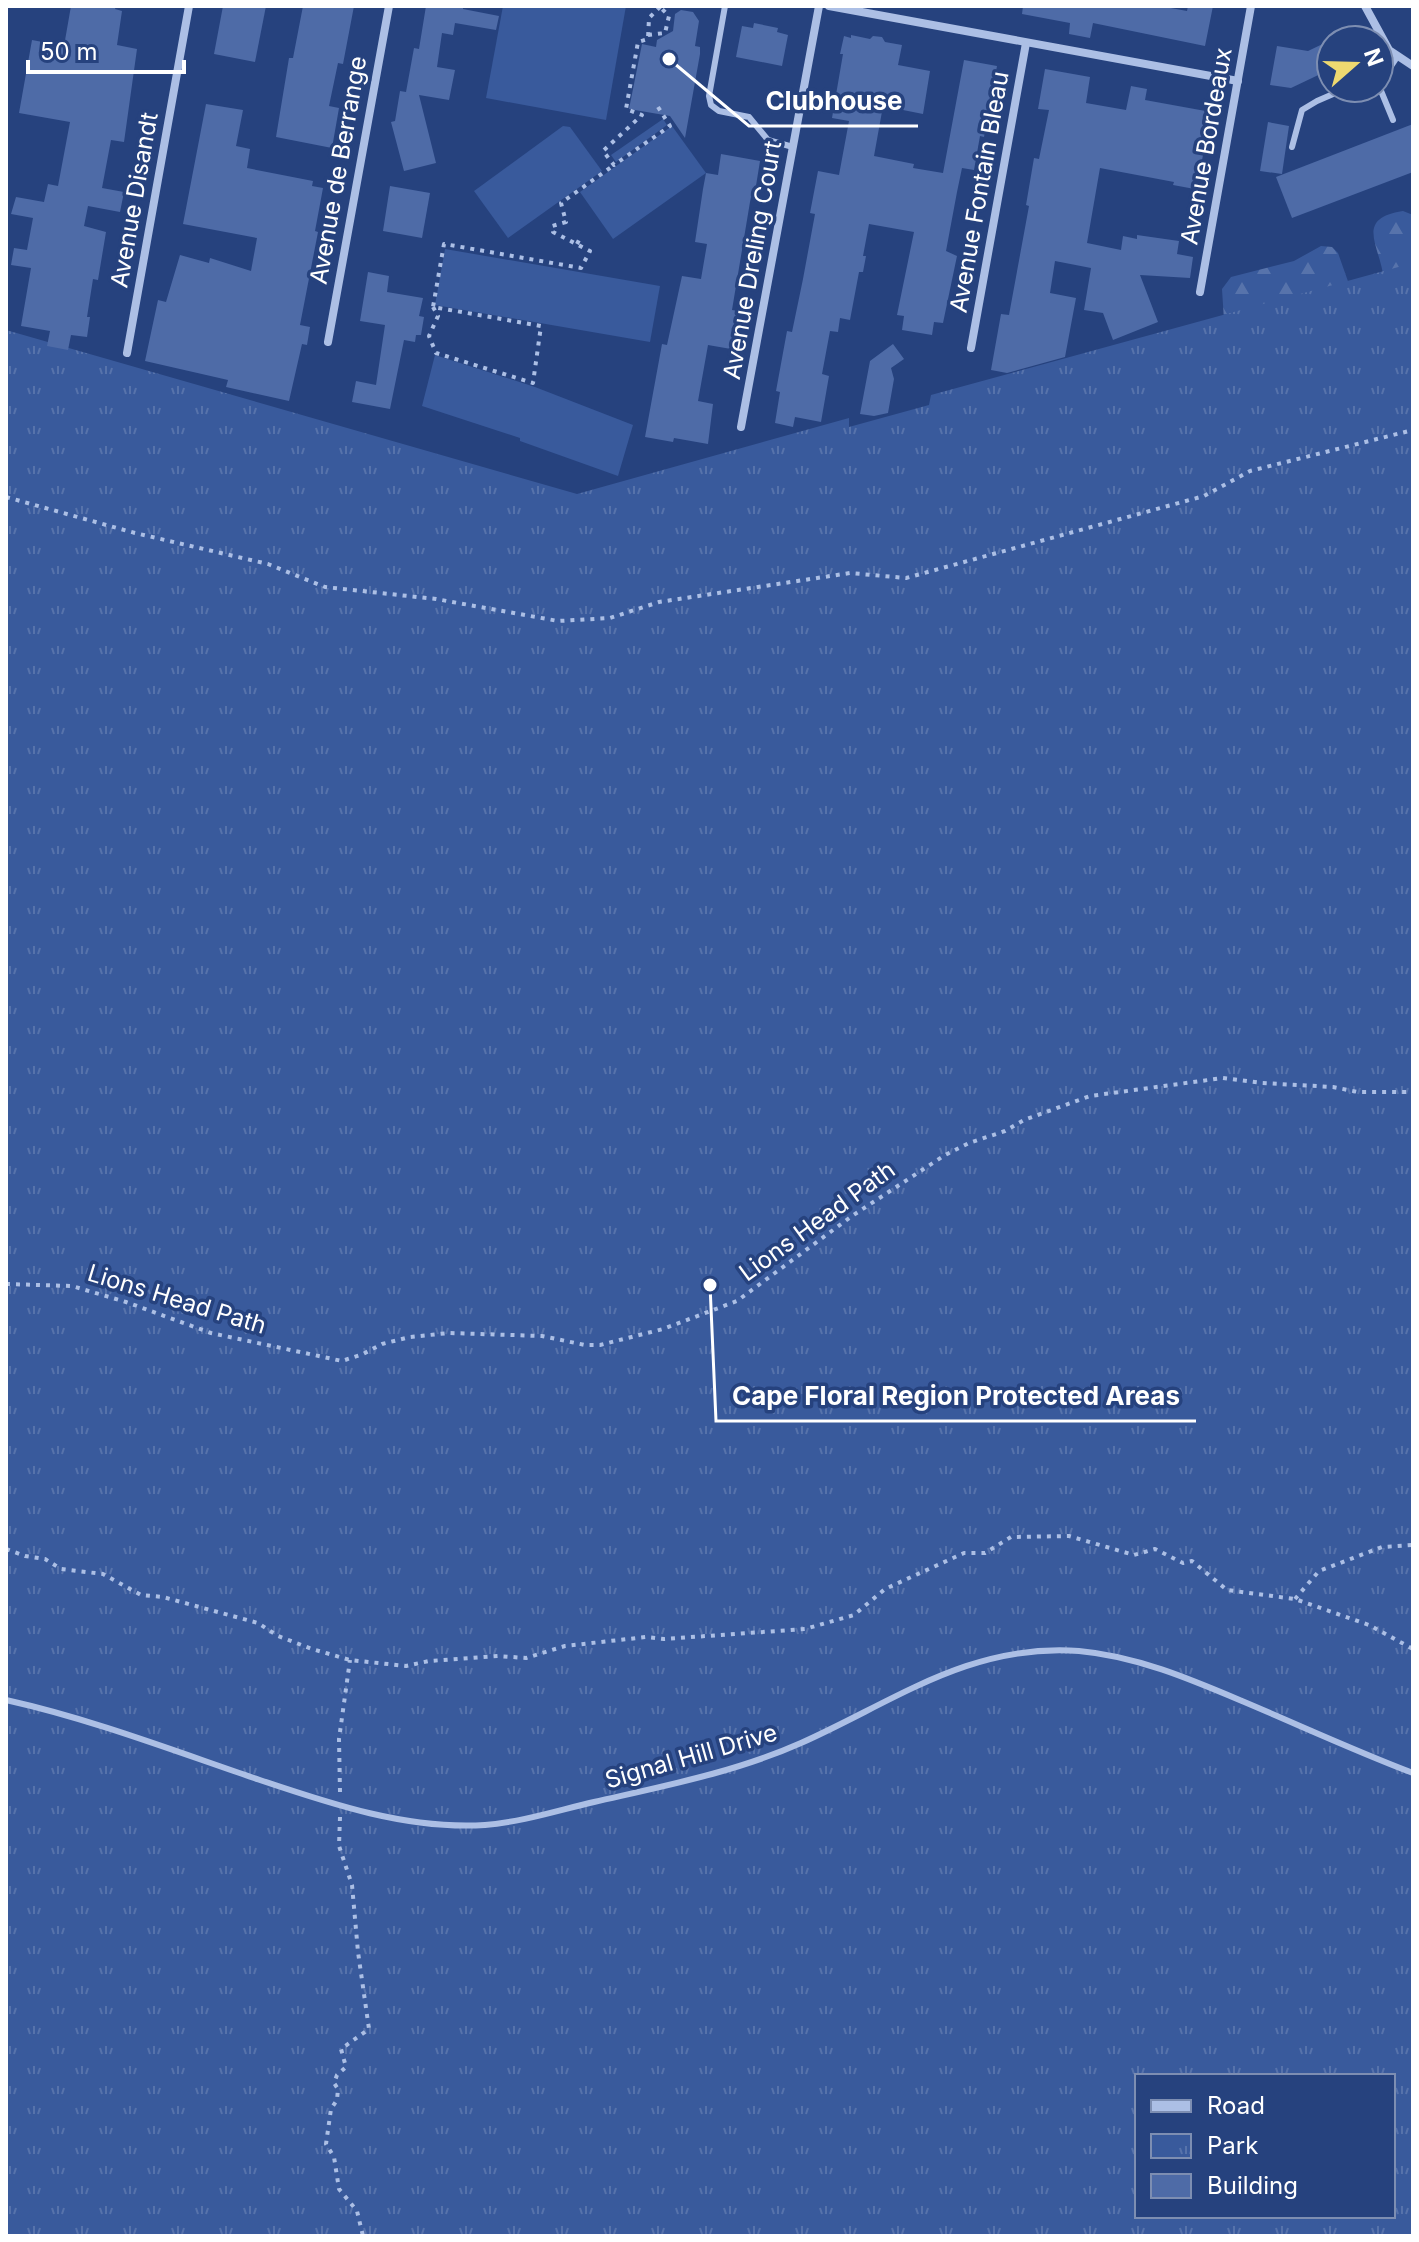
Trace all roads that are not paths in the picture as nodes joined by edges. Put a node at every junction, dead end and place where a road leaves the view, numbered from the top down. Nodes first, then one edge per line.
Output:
1 (189, 6) edge
2 (389, 6) edge
3 (725, 6) edge
4 (819, 6) edge
5 (829, 6) edge
6 (892, 6) edge
7 (1251, 6) edge
8 (1365, 6) edge
9 (890, 17) junction
10 (1026, 43) junction
11 (1397, 57) junction
12 (1395, 60) edge
13 (1413, 66) edge
14 (1238, 81) junction
15 (1315, 102) edge
16 (1386, 104) edge
17 (1393, 120) dead end
18 (793, 147) junction
19 (1292, 147) dead end
20 (1200, 292) dead end
21 (328, 342) dead end
22 (971, 348) dead end
23 (127, 353) dead end
24 (741, 427) dead end
25 (6, 1700) edge
26 (1413, 1773) edge

1 - 23 street, Avenue Disandt
2 - 21 street, Avenue de Berrange
3 - 18 lane
4 - 18 street, Avenue Dreling Court
5 - 9 street
6 - 9 street
7 - 14 street, Avenue Bordeaux
8 - 11 street
9 - 10 street
10 - 14 street
10 - 22 street, Avenue Fontain Bleau
11 - 12 lane
11 - 13 street
14 - 20 street, Avenue Bordeaux
15 - 19 lane
16 - 17 lane
18 - 24 street, Avenue Dreling Court
25 - 26 lane, Signal Hill Drive

